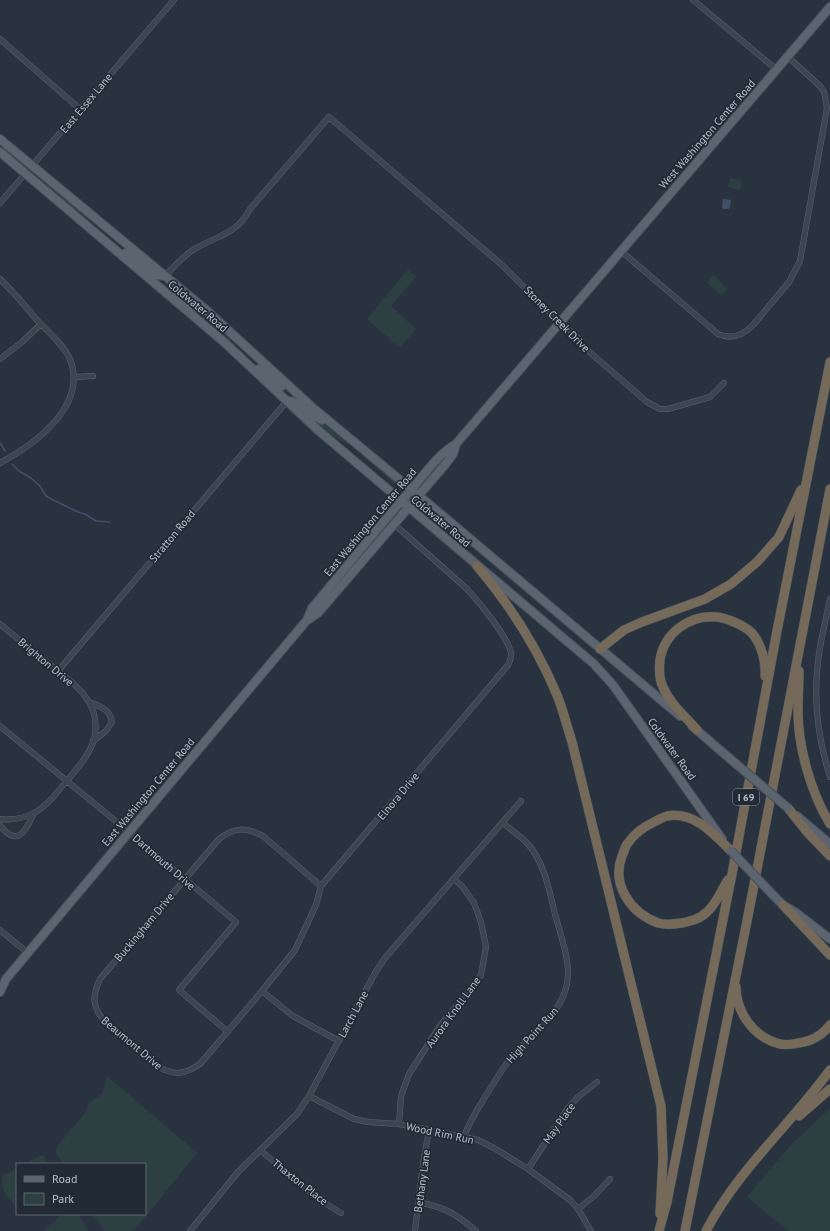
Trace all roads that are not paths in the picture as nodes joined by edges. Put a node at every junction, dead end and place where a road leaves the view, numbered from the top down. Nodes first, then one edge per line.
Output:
1 (693, 0) edge
2 (173, 2) edge
3 (830, 7) edge
4 (0, 39) edge
5 (788, 57) junction
6 (776, 70) junction
7 (81, 110) junction
8 (0, 138) edge
9 (0, 145) edge
10 (0, 152) edge
11 (33, 165) junction
12 (25, 174) junction
13 (68, 194) junction
14 (0, 203) edge
15 (94, 232) junction
16 (129, 246) junction
17 (112, 247) junction
18 (621, 251) junction
19 (165, 276) junction
20 (600, 276) joint
21 (0, 279) edge
22 (157, 285) junction
23 (205, 309) junction
24 (560, 322) junction
25 (41, 324) junction
26 (0, 359) edge
27 (830, 362) edge
28 (251, 367) junction
29 (93, 376) dead end
30 (74, 377) junction
31 (724, 383) dead end
32 (295, 391) junction
33 (287, 401) junction
34 (332, 424) junction
35 (456, 444) junction
36 (0, 463) edge
37 (810, 464) junction
38 (411, 489) junction
39 (830, 490) edge
40 (419, 496) junction
41 (401, 501) junction
42 (408, 508) junction
43 (394, 524) junction
44 (477, 566) junction
45 (830, 599) edge
46 (307, 620) junction
47 (0, 624) edge
48 (800, 642) junction
49 (600, 649) junction
50 (58, 671) junction
51 (765, 697) junction
52 (89, 702) junction
53 (0, 726) edge
54 (696, 730) junction
55 (93, 741) junction
56 (830, 777) edge
57 (67, 781) junction
58 (521, 801) dead end
59 (788, 808) junction
60 (33, 814) junction
61 (0, 819) edge
62 (503, 823) junction
63 (830, 824) edge
64 (0, 825) edge
65 (713, 830) junction
66 (129, 832) junction
67 (830, 844) edge
68 (731, 851) joint
69 (830, 856) edge
70 (732, 874) junction
71 (184, 879) junction
72 (454, 879) junction
73 (321, 886) junction
74 (783, 905) junction
75 (0, 930) edge
76 (830, 939) edge
77 (28, 952) junction
78 (830, 955) edge
79 (736, 970) junction
80 (3, 981) edge
81 (262, 991) junction
82 (0, 992) edge
83 (94, 1003) joint
84 (830, 1025) edge
85 (227, 1031) junction
86 (339, 1041) junction
87 (830, 1070) edge
88 (178, 1074) joint
89 (597, 1082) dead end
90 (830, 1089) edge
91 (309, 1096) junction
92 (399, 1124) junction
93 (430, 1130) junction
94 (464, 1137) junction
95 (765, 1149) junction
96 (260, 1150) junction
97 (528, 1169) junction
98 (610, 1179) dead end
99 (419, 1202) junction
100 (578, 1210) junction
101 (340, 1213) dead end
102 (190, 1231) edge
103 (415, 1231) edge
104 (476, 1231) edge
105 (591, 1231) edge
106 (659, 1231) edge
107 (685, 1231) edge
108 (706, 1231) edge

1 - 6 street
2 - 7 street, East Essex Lane
3 - 5 main road, West Washington Center Road
4 - 7 street
5 - 6 main road, West Washington Center Road
5 - 18 street
6 - 18 main road, West Washington Center Road
7 - 11 street, East Essex Lane
8 - 11 main road, Coldwater Road
9 - 11 main road
10 - 12 main road, Coldwater Road
11 - 12 street, East Essex Lane
11 - 13 main road, Coldwater Road
12 - 13 main road
12 - 14 street, East Essex Lane
12 - 15 main road, Coldwater Road
13 - 16 main road, Coldwater Road
15 - 16 main road
15 - 17 main road, Coldwater Road
16 - 19 main road, Coldwater Road
17 - 19 main road
17 - 22 main road, Coldwater Road
18 - 20 main road, West Washington Center Road
19 - 23 main road, Coldwater Road
19 - 24 street, Stoney Creek Drive
20 - 24 main road, East Washington Center Road
21 - 25 street
22 - 23 main road
22 - 28 main road, Coldwater Road
23 - 32 main road, Coldwater Road
24 - 31 street, Stoney Creek Drive
24 - 35 main road, East Washington Center Road
25 - 26 street
25 - 30 street
27 - 37 highway, I 69
28 - 32 main road
28 - 33 main road, Coldwater Road
29 - 30 street
30 - 36 street
32 - 34 main road, Coldwater Road
33 - 34 main road
33 - 41 main road, Coldwater Road
33 - 50 street, Stratton Road
34 - 38 main road, Coldwater Road
35 - 38 main road, East Washington Center Road
35 - 40 main road, East Washington Center Road
37 - 49 highway
37 - 51 highway, I 69
38 - 40 main road, Coldwater Road
38 - 41 main road, East Washington Center Road
39 - 48 highway, I 69
40 - 42 main road, East Washington Center Road
40 - 49 main road, Coldwater Road
41 - 42 main road, Coldwater Road
41 - 46 main road, East Washington Center Road
42 - 43 main road, East Washington Center Road
42 - 44 main road, Coldwater Road
43 - 46 main road, East Washington Center Road
43 - 73 street, Elnora Drive
44 - 65 main road, Coldwater Road
44 - 106 highway
45 - 56 street
46 - 66 main road, East Washington Center Road
47 - 50 street, Brighton Drive
48 - 63 highway
48 - 79 highway, I 69
49 - 54 main road, Coldwater Road
50 - 52 street, Brighton Drive
51 - 54 highway
51 - 70 highway, I 69
52 - 55 street, Brighton Drive
52 - 55 street, Brighton Drive
53 - 57 street, Dartmouth Drive
54 - 59 main road, Coldwater Road, bridge
55 - 57 street, Brighton Drive
57 - 60 street, Brighton Drive
57 - 66 street, Dartmouth Drive
58 - 62 street, Larch Lane
59 - 67 main road, Coldwater Road
59 - 69 highway
60 - 61 street
60 - 64 street
62 - 72 street, Larch Lane
62 - 94 street, High Point Run
65 - 68 highway
65 - 70 highway
66 - 71 street, Dartmouth Drive
66 - 77 main road, East Washington Center Road
68 - 74 main road, bridge
70 - 106 highway, I 69
71 - 73 street, Buckingham Drive
71 - 83 street, Buckingham Drive
71 - 85 street, Dartmouth Drive
72 - 86 street, Larch Lane
72 - 92 street, Aurora Knoll Lane
73 - 81 street, Elnora Drive
74 - 76 main road
74 - 78 highway
75 - 77 street
77 - 80 main road, East Washington Center Road
79 - 84 highway
79 - 107 highway, I 69
80 - 82 main road, East Washington Center Road
81 - 85 street, Elnora Drive
81 - 86 street
83 - 88 street, Beaumont Drive
85 - 88 street, Elnora Drive
86 - 91 street, Larch Lane
87 - 95 highway
89 - 97 street, May Place
90 - 95 highway
91 - 92 street, Wood Rim Run
91 - 96 street, Larch Lane
92 - 93 street, Wood Rim Run
93 - 94 street, Wood Rim Run
93 - 99 street, Bethany Lane
94 - 97 street, Wood Rim Run
95 - 108 highway
96 - 101 street, Thaxton Place
96 - 102 street, Larch Lane
97 - 100 street, Wood Rim Run
98 - 100 street
99 - 103 street, Bethany Lane
99 - 104 street
100 - 105 street, Wood Rim Run

